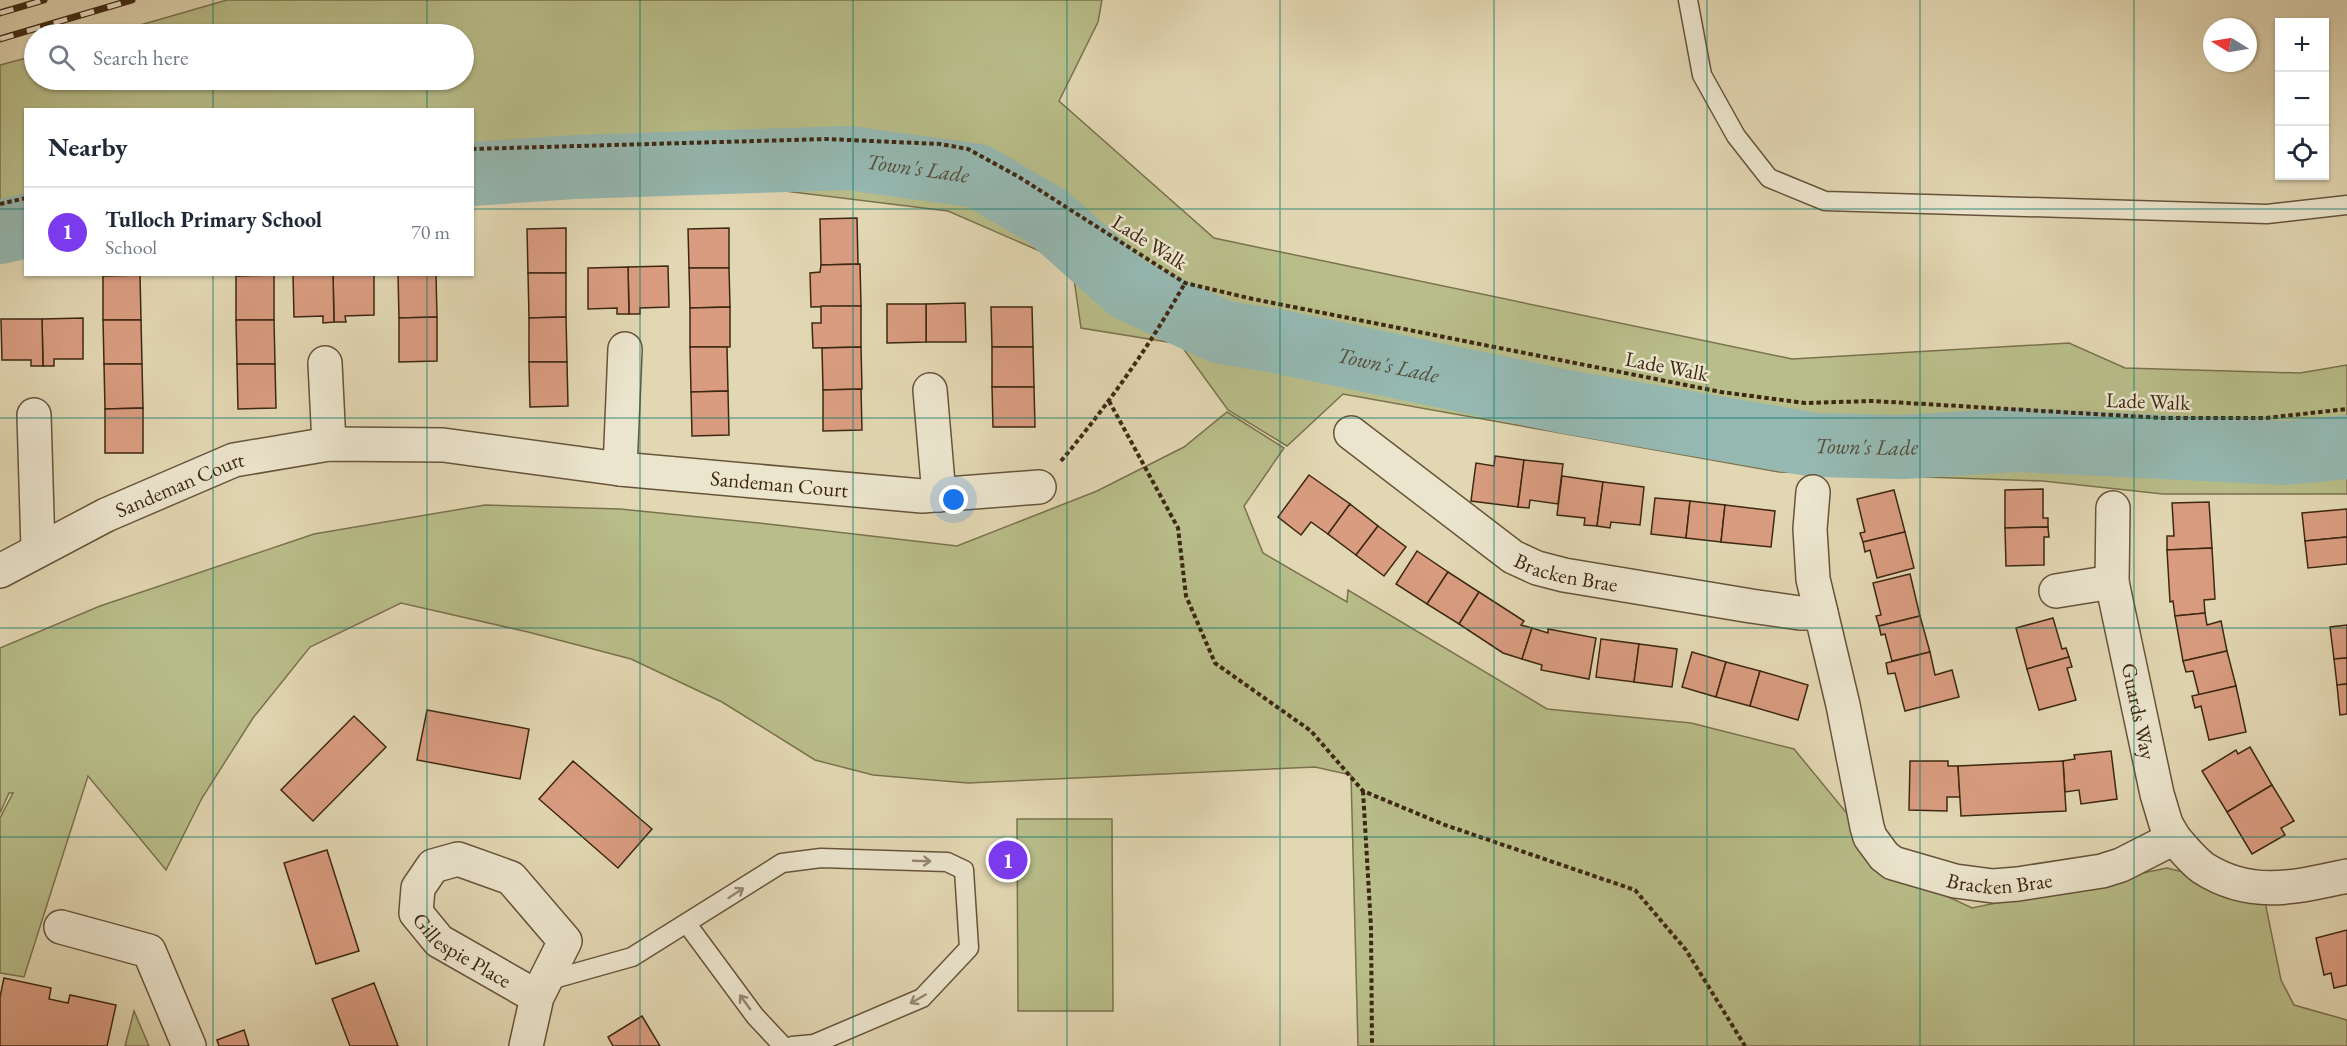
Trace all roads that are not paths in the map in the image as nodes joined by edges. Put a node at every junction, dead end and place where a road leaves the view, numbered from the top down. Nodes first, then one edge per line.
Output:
1 (1688, 0) edge
2 (2347, 205) edge
3 (625, 349) dead end
4 (325, 363) dead end
5 (930, 390) dead end
6 (34, 415) dead end
7 (1352, 433) dead end
8 (329, 444) junction
9 (620, 469) junction
10 (1039, 487) road end
11 (1813, 492) dead end
12 (939, 495) junction
13 (2113, 508) dead end
14 (38, 549) junction
15 (0, 571) edge
16 (2112, 582) junction
17 (2056, 591) dead end
18 (1821, 613) junction
19 (2174, 838) junction
20 (2347, 876) edge
21 (687, 924) junction
22 (62, 927) dead end
23 (540, 990) joint
24 (189, 1046) edge
25 (526, 1046) edge
26 (783, 1046) edge
27 (792, 1046) edge

1 - 2 lane
3 - 9 street
4 - 8 street
5 - 12 street
6 - 14 street
7 - 18 street, Bracken Brae
8 - 9 street, Sandeman Court
8 - 14 street, Sandeman Court
9 - 12 street, Sandeman Court
10 - 12 street, Sandeman Court
11 - 18 street, Bracken Brae
13 - 16 street, Guards Way
14 - 15 street, Sandeman Court
16 - 17 street
16 - 19 street, Guards Way
18 - 19 street, Bracken Brae
19 - 20 street
21 - 23 lane
26 -> 21 lane
21 -> 27 lane
22 - 24 street
23 - 25 street, Gillespie Place

